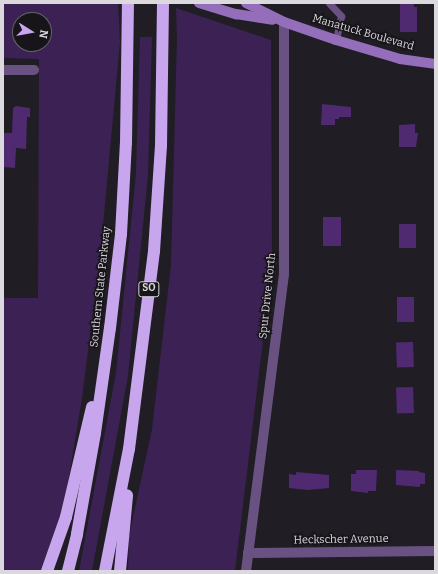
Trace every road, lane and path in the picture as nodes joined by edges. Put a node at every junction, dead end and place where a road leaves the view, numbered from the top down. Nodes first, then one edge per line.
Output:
1 (128, 3) edge
2 (163, 3) edge
3 (199, 3) edge
4 (246, 3) edge
5 (329, 3) edge
6 (284, 22) junction
7 (336, 40) junction
8 (435, 64) edge
9 (3, 70) edge
10 (34, 70) dead end
11 (110, 328) junction
12 (142, 351) junction
13 (435, 551) edge
14 (248, 552) junction
15 (47, 571) edge
16 (68, 571) edge
17 (105, 571) edge
18 (120, 571) edge
19 (246, 571) edge

1 - 11 highway, Southern State Parkway
2 - 12 highway, SO
3 - 6 street, Manatuck Boulevard
4 - 6 street, Manatuck Boulevard
5 - 7 lane
6 - 7 street, Manatuck Boulevard
6 - 14 street, Spur Drive North
7 - 8 street, Manatuck Boulevard
9 - 10 street
11 - 15 highway
11 - 16 highway, Southern State Parkway
12 - 17 highway, SO
12 - 18 highway
13 - 14 street, Heckscher Avenue
14 - 19 street, Spur Drive North

